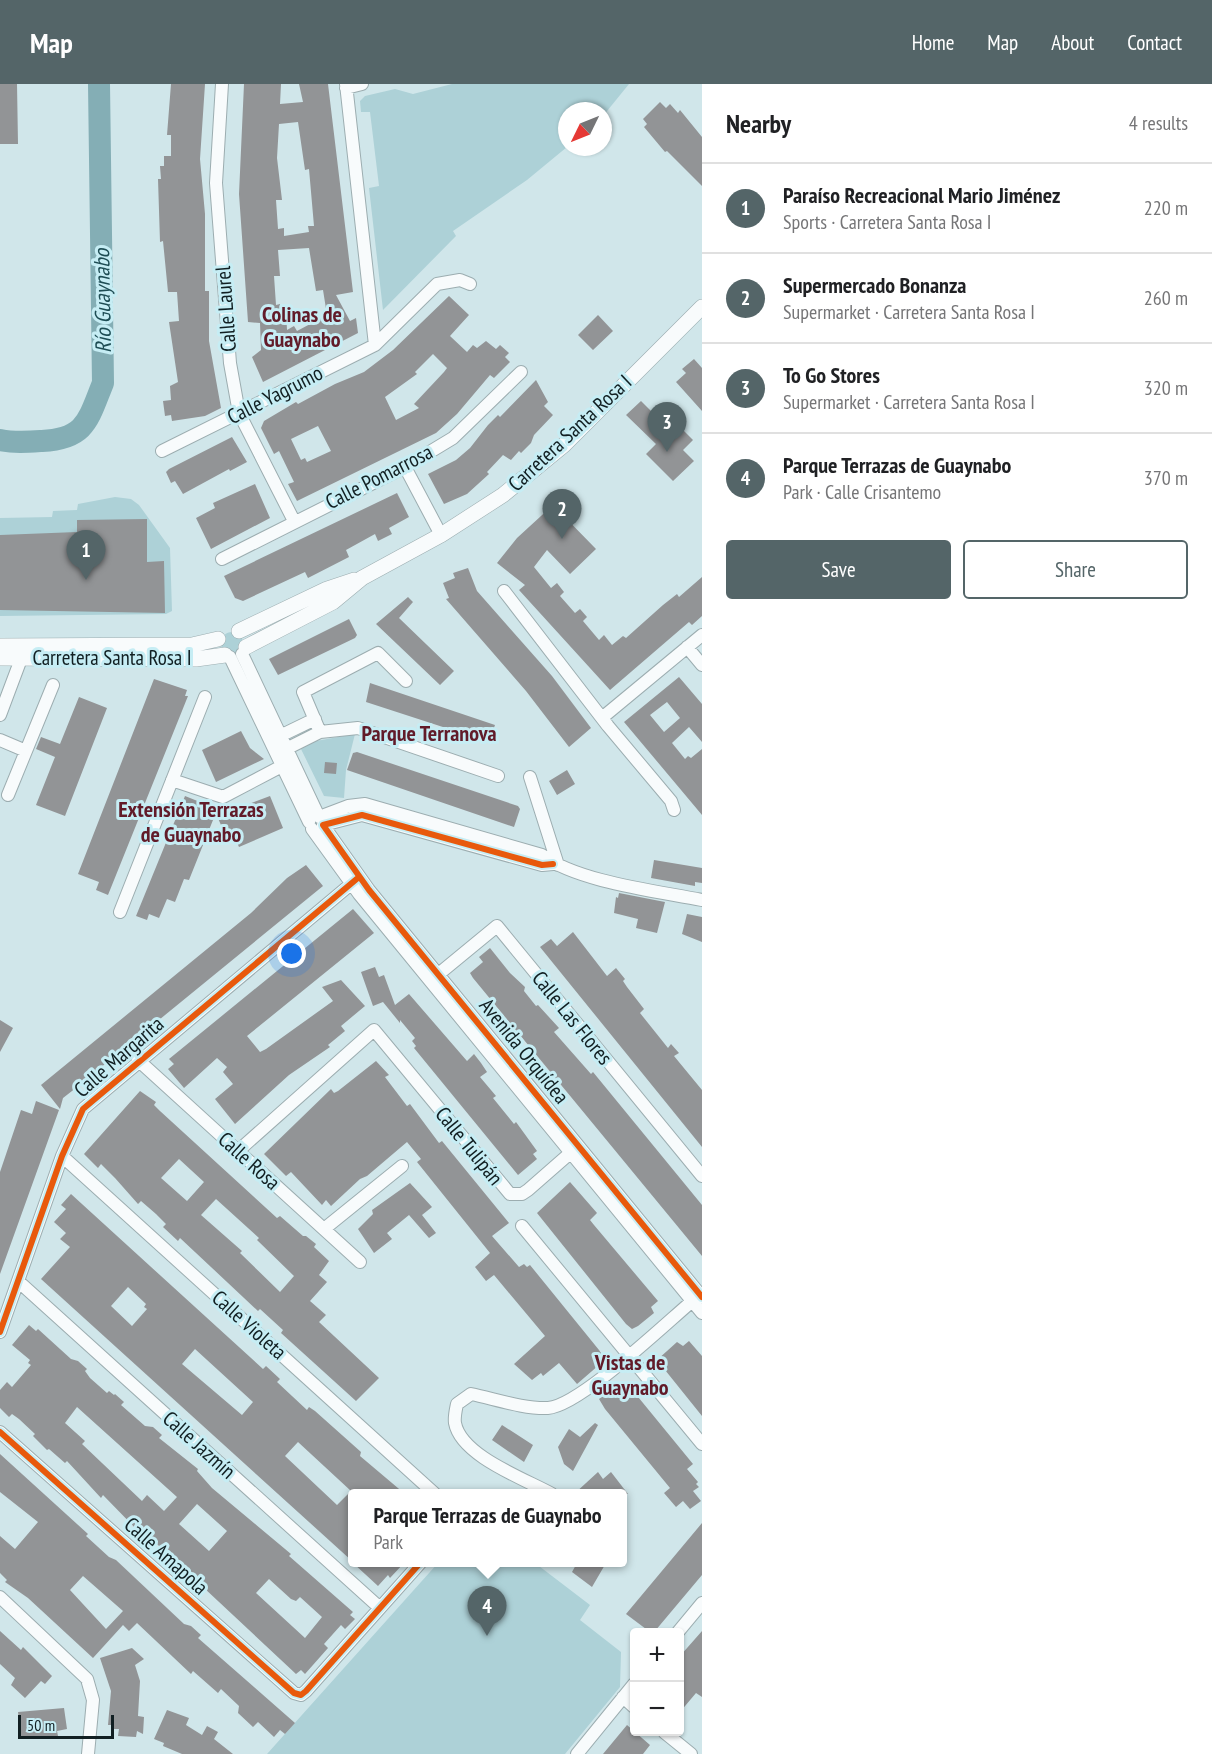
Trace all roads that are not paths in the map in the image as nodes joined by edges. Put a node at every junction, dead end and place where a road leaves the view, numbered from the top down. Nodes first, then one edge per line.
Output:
1 (222, 84) edge
2 (362, 84) edge
3 (346, 86) edge
4 (470, 284) dead end
5 (702, 307) edge
6 (375, 345) junction
7 (520, 372) dead end
8 (239, 413) junction
9 (162, 450) dead end
10 (405, 467) junction
11 (294, 521) junction
12 (441, 535) junction
13 (222, 559) dead end
14 (362, 578) junction
15 (504, 591) dead end
16 (239, 631) junction
17 (702, 634) edge
18 (218, 639) junction
19 (0, 646) edge
20 (687, 647) junction
21 (236, 654) junction
22 (0, 658) edge
23 (21, 659) junction
24 (702, 665) edge
25 (406, 681) dead end
26 (52, 685) dead end
27 (205, 697) dead end
28 (0, 715) edge
29 (603, 717) junction
30 (315, 719) junction
31 (320, 732) junction
32 (280, 736) junction
33 (0, 740) edge
34 (286, 749) junction
35 (26, 751) junction
36 (282, 766) junction
37 (498, 776) dead end
38 (530, 777) dead end
39 (172, 780) junction
40 (8, 795) dead end
41 (674, 810) dead end
42 (316, 823) junction
43 (556, 865) junction
44 (355, 881) junction
45 (702, 900) edge
46 (120, 912) dead end
47 (435, 977) junction
48 (138, 1060) junction
49 (575, 1149) junction
50 (238, 1151) junction
51 (63, 1156) junction
52 (402, 1166) dead end
53 (702, 1176) edge
54 (522, 1226) dead end
55 (324, 1229) junction
56 (360, 1262) dead end
57 (18, 1281) junction
58 (698, 1297) edge
59 (702, 1313) edge
60 (0, 1332) edge
61 (629, 1354) junction
62 (0, 1432) edge
63 (702, 1444) edge
64 (429, 1489) edge
65 (543, 1489) edge
66 (417, 1567) edge
67 (0, 1598) edge
68 (702, 1603) edge
69 (380, 1608) junction
70 (681, 1628) edge
71 (630, 1689) edge
72 (623, 1697) junction
73 (630, 1703) edge
74 (670, 1736) edge
75 (88, 1754) edge
76 (577, 1754) edge
77 (691, 1754) edge

1 - 8 street, Calle Laurel
2 - 3 street
3 - 6 street
4 - 6 street, Calle Yagrumo
5 - 12 street, Carretera Santa Rosa I
6 - 8 street, Calle Yagrumo
7 - 10 street, Calle Pomarrosa
8 - 9 street, Calle Yagrumo
8 - 11 street, Calle Laurel
10 - 11 street, Calle Pomarrosa
10 - 12 street
11 - 13 street, Calle Pomarrosa
12 - 14 street, Carretera Santa Rosa I
14 - 16 street, Carretera Santa Rosa I
14 - 21 street, Carretera Santa Rosa I
15 - 29 street
16 - 18 street
16 - 21 street
17 - 20 street
18 - 19 street, Carretera Santa Rosa I
18 - 21 street
20 - 24 street
20 - 29 street
21 - 23 street, Carretera Santa Rosa I
21 - 32 street, Avenida Orquídea
21 - 36 street, Avenida Orquídea
22 - 23 street, Carretera Santa Rosa I
23 - 28 street
25 - 30 street
26 - 35 street
27 - 39 street
29 - 41 street
30 - 31 street
30 - 32 street
31 - 34 street
31 - 37 street
32 - 34 street, Avenida Orquídea
33 - 35 street
34 - 42 street, Avenida Orquídea
35 - 40 street
36 - 39 street
36 - 42 street, Avenida Orquídea
38 - 43 street
39 - 46 street
42 - 43 street
42 - 44 street, Avenida Orquídea
43 - 45 street
44 - 47 street, Avenida Orquídea
44 - 48 street, Calle Margarita
47 - 49 street, Avenida Orquídea
47 - 53 street, Calle Las Flores
48 - 50 street, Calle Rosa
48 - 51 street, Calle Margarita
49 - 50 street, Calle Tulipán
49 - 58 street, Avenida Orquídea
50 - 55 street, Calle Rosa
51 - 57 street, Calle Margarita
51 - 64 street, Calle Violeta
52 - 55 street
54 - 61 street
55 - 56 street, Calle Rosa
57 - 60 street, Calle Margarita
57 - 69 street, Calle Jazmín
58 - 59 street, Avenida Orquídea
58 - 61 street
61 - 63 street
61 - 65 street
62 - 69 street, Calle Amapola
66 - 69 street
67 - 75 street
68 - 70 street
71 - 72 street
72 - 73 street
72 - 76 street
74 - 77 street

